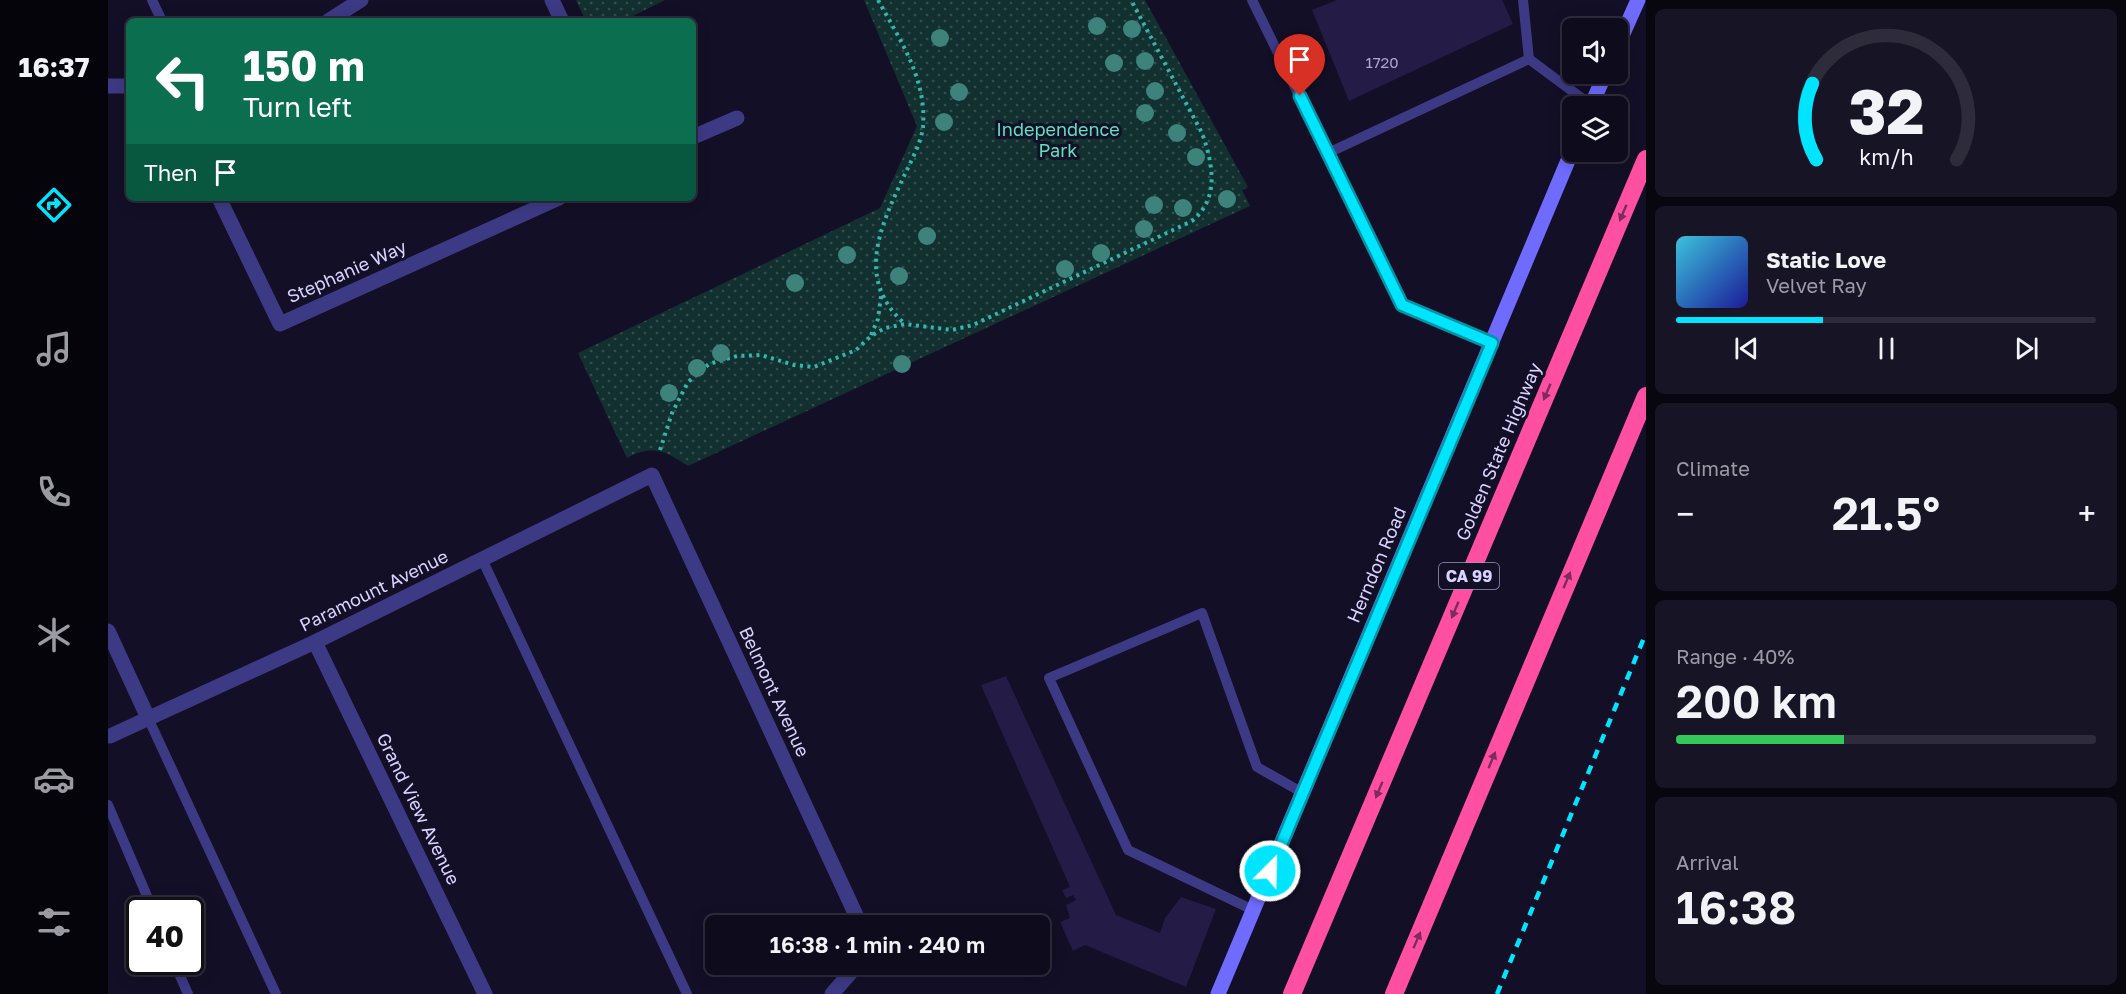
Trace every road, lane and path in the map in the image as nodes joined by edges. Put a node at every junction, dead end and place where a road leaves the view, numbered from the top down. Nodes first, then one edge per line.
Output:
1 (152, 0) edge
2 (361, 0) edge
3 (552, 0) edge
4 (878, 0) edge
5 (1131, 0) edge
6 (1252, 0) edge
7 (1523, 0) edge
8 (1638, 0) edge
9 (161, 18) edge
10 (333, 18) edge
11 (561, 18) edge
12 (1628, 22) edge
13 (1529, 59) junction
14 (108, 86) edge
15 (126, 86) edge
16 (1578, 96) edge
17 (737, 118) dead end
18 (696, 137) edge
19 (1328, 153) junction
20 (1646, 159) edge
21 (1567, 162) edge
22 (220, 201) edge
23 (552, 201) edge
24 (881, 295) junction
25 (905, 324) junction
26 (871, 336) junction
27 (1492, 343) junction
28 (1646, 396) edge
29 (660, 450) dead end
30 (652, 475) joint
31 (482, 559) junction
32 (108, 631) edge
33 (315, 642) junction
34 (149, 720) junction
35 (109, 737) edge
36 (1303, 792) junction
37 (108, 806) edge
38 (147, 897) edge
39 (1253, 910) junction
40 (856, 915) edge
41 (180, 975) edge
42 (848, 975) edge
43 (188, 994) edge
44 (276, 994) edge
45 (485, 994) edge
46 (687, 994) edge
47 (832, 994) edge
48 (1218, 994) edge
49 (1292, 994) edge
50 (1394, 994) edge

1 - 9 lane
2 - 10 street
3 - 11 street
4 - 24 path
5 - 25 path
6 - 19 lane
7 - 13 lane
8 - 12 street
13 - 16 lane
13 - 19 lane
14 - 15 street
17 - 18 street
19 - 27 lane
20 -> 49 highway, Golden State Highway / CA 99
21 - 27 street, Herndon Road
22 - 23 street, Stephanie Way
24 - 25 path
24 - 26 path
25 - 26 path
26 - 29 path
27 - 36 street, Herndon Road
50 -> 28 highway
30 - 31 street, Paramount Avenue
30 - 40 street, Belmont Avenue
31 - 33 street, Paramount Avenue
31 - 46 lane
32 - 34 street
33 - 34 street, Paramount Avenue
33 - 45 street, Grand View Avenue
34 - 35 street, Paramount Avenue
34 - 44 lane
36 - 39 street, Herndon Road
36 - 39 lane
37 - 38 lane
39 - 48 street, Herndon Road
41 - 43 lane
42 - 47 street

